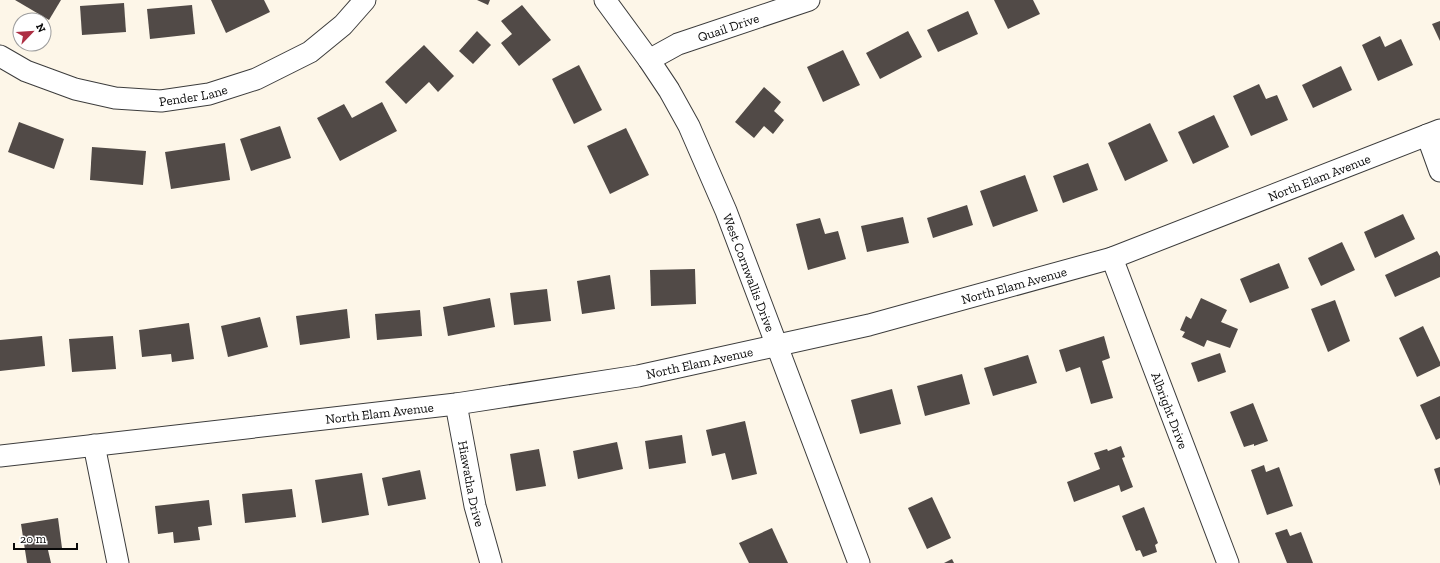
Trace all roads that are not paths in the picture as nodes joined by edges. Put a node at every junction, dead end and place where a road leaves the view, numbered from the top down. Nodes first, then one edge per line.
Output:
1 (366, 0) edge
2 (605, 0) edge
3 (809, 0) edge
4 (0, 56) edge
5 (649, 60) junction
6 (1433, 132) edge
7 (1440, 171) edge
8 (1112, 258) junction
9 (777, 346) junction
10 (456, 404) junction
11 (94, 445) junction
12 (0, 456) edge
13 (118, 563) edge
14 (491, 563) edge
15 (859, 563) edge
16 (1228, 563) edge

1 - 4 street, Pender Lane
2 - 5 street, West Cornwallis Drive
3 - 5 street, Quail Drive
5 - 9 street, West Cornwallis Drive
6 - 7 street
6 - 8 street, North Elam Avenue
8 - 9 street, North Elam Avenue
8 - 16 street, Albright Drive
9 - 10 street, North Elam Avenue
9 - 15 street, West Cornwallis Drive
10 - 11 street, North Elam Avenue
10 - 14 street, Hiawatha Drive
11 - 12 street, North Elam Avenue
11 - 13 street

